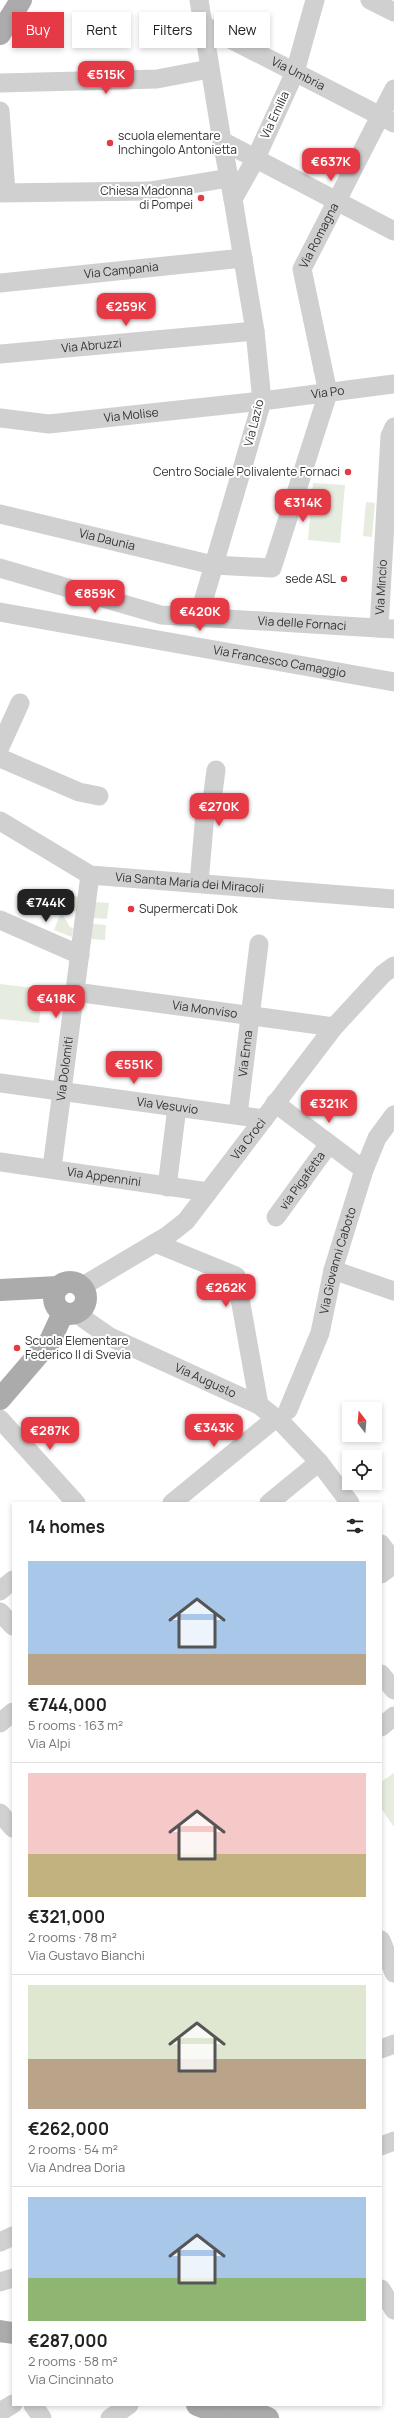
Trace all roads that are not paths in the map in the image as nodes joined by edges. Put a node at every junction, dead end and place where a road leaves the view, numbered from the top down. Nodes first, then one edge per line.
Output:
1 (22, 0) edge
2 (199, 0) edge
3 (315, 0) edge
4 (370, 0) edge
5 (200, 12) edge
6 (394, 12) edge
7 (206, 27) edge
8 (0, 34) edge
9 (205, 48) edge
10 (209, 69) junction
11 (295, 72) junction
12 (0, 82) edge
13 (394, 89) edge
14 (0, 111) edge
15 (387, 120) edge
16 (222, 141) junction
17 (255, 160) junction
18 (229, 178) junction
19 (3, 192) edge
20 (233, 199) junction
21 (337, 202) junction
22 (394, 231) edge
23 (243, 258) junction
24 (0, 283) edge
25 (255, 331) junction
26 (0, 354) edge
27 (394, 384) edge
28 (328, 393) junction
29 (262, 401) junction
30 (0, 418) edge
31 (394, 427) edge
32 (0, 514) edge
33 (213, 564) junction
34 (0, 568) edge
35 (0, 612) edge
36 (198, 619) junction
37 (386, 629) edge
38 (394, 682) edge
39 (20, 703) dead end
40 (0, 747) edge
41 (0, 758) edge
42 (216, 770) dead end
43 (99, 796) dead end
44 (0, 821) edge
45 (90, 875) junction
46 (199, 883) junction
47 (394, 899) edge
48 (0, 920) edge
49 (259, 944) dead end
50 (80, 955) junction
51 (394, 966) edge
52 (75, 992) junction
53 (250, 1016) junction
54 (334, 1027) junction
55 (0, 1083) edge
56 (64, 1091) junction
57 (275, 1103) junction
58 (177, 1107) junction
59 (394, 1115) edge
60 (238, 1116) junction
61 (264, 1119) junction
62 (329, 1144) junction
63 (0, 1162) edge
64 (52, 1168) junction
65 (364, 1170) junction
66 (167, 1186) junction
67 (208, 1192) junction
68 (276, 1217) dead end
69 (155, 1243) junction
70 (333, 1270) junction
71 (81, 1287) joint
72 (9, 1290) edge
73 (394, 1291) edge
74 (63, 1304) junction
75 (0, 1399) edge
76 (259, 1405) junction
77 (282, 1414) junction
78 (0, 1419) edge
79 (319, 1462) junction
80 (75, 1502) edge
81 (173, 1502) edge
82 (270, 1502) edge
83 (349, 1502) edge
84 (382, 1545) edge
85 (394, 1563) edge
86 (382, 1573) edge
87 (12, 1581) edge
88 (0, 1591) edge
89 (0, 1612) edge
90 (12, 1625) edge
91 (382, 1675) edge
92 (394, 1690) edge
93 (12, 1713) edge
94 (394, 1716) edge
95 (0, 1723) edge
96 (382, 1726) edge
97 (0, 1813) edge
98 (12, 1827) edge
99 (382, 1943) edge
100 (390, 1967) edge
101 (394, 2044) edge
102 (382, 2049) edge
103 (394, 2141) edge
104 (382, 2146) edge
105 (12, 2236) edge
106 (0, 2242) edge
107 (12, 2278) edge
108 (0, 2282) edge
109 (382, 2291) edge
110 (394, 2310) edge
111 (0, 2331) edge
112 (12, 2333) edge
113 (12, 2405) edge
114 (34, 2406) edge
115 (128, 2406) edge
116 (200, 2406) edge
117 (237, 2406) edge
118 (0, 2412) edge
119 (42, 2418) edge
120 (110, 2418) edge
121 (232, 2418) edge
122 (268, 2418) edge

1 - 8 main road
2 - 5 street, Via Lazio
3 - 11 street, Via Emilia
4 - 6 street
7 - 11 street, Via Umbria
9 - 10 street, Via Lazio
10 - 12 street
10 - 16 street, Via Lazio
11 - 15 street, Via Umbria
11 - 17 street, Via Emilia
13 - 15 street, Via Romagna
14 - 19 street
15 - 21 street, Via Romagna
16 - 17 street
16 - 18 street, Via Lazio
17 - 20 street, Via Emilia
17 - 21 street
18 - 19 street
18 - 20 street, Via Lazio
20 - 23 street, Via Lazio
21 - 22 street
21 - 28 street, Via Romagna
23 - 24 street, Via Campania
23 - 25 street, Via Lazio
25 - 26 street, Via Abruzzi
25 - 29 street, Via Lazio
27 - 28 street, Via Po
28 - 29 street, Via Po
28 - 33 street, Via Daunia
29 - 30 street, Via Molise
29 - 33 street, Via Lazio
31 - 37 street, Via Mincio
32 - 33 street, Via Daunia
33 - 36 street, Via Lazio
34 - 36 street, Via delle Fornaci
35 - 38 street, Via Francesco Camaggio
36 - 37 street, Via delle Fornaci
39 - 40 street
41 - 43 street
42 - 46 street
44 - 45 street, Via Santa Maria dei Miracoli
45 - 46 street, Via Santa Maria dei Miracoli
45 - 50 street, Via Dolomiti
46 - 47 street, Via Santa Maria dei Miracoli
48 - 50 street
49 - 53 street, Via Enna
50 - 52 street, Via Dolomiti
51 - 54 street, Via Croci
52 - 53 street, Via Monviso
52 - 56 street, Via Dolomiti
53 - 54 street, Via Monviso
53 - 60 street, Via Enna
54 - 57 street, Via Croci
55 - 56 street, Via Vesuvio
56 - 58 street, Via Vesuvio
56 - 64 street, Via Dolomiti
57 - 61 street, Via Croci
57 - 62 street
58 - 60 street, Via Vesuvio
58 - 66 street
59 - 65 street, Via Giovanni Caboto
60 - 61 street, Via Vesuvio
61 - 67 street, Via Croci
62 - 65 street
62 - 68 street, via Pigafetta
63 - 64 street, Via Appennini
64 - 66 street, Via Appennini
65 - 70 street, Via Giovanni Caboto
66 - 67 street, Via Appennini
67 - 69 street, Via Croci
69 - 71 street, Via Croci
69 - 76 street
70 - 73 street
70 - 77 street, Via Giovanni Caboto
71 - 74 main road
72 - 74 main road
74 - 75 main road
74 - 76 street, Via Augusto
76 - 77 street, Via Augusto
77 - 79 street, Via Augusto
77 - 81 street
78 - 80 street
79 - 82 street
79 - 83 street, Via Augusto
84 - 85 street
85 - 86 street
87 - 88 street
89 - 90 street
91 - 92 street
93 - 95 street
94 - 96 street
97 - 98 street
99 - 100 street
101 - 102 street
103 - 104 street
105 - 106 street
107 - 108 street
109 - 110 street
111 - 112 main road
113 - 118 street
114 - 119 street
115 - 120 street
116 - 121 main road
117 - 122 main road

